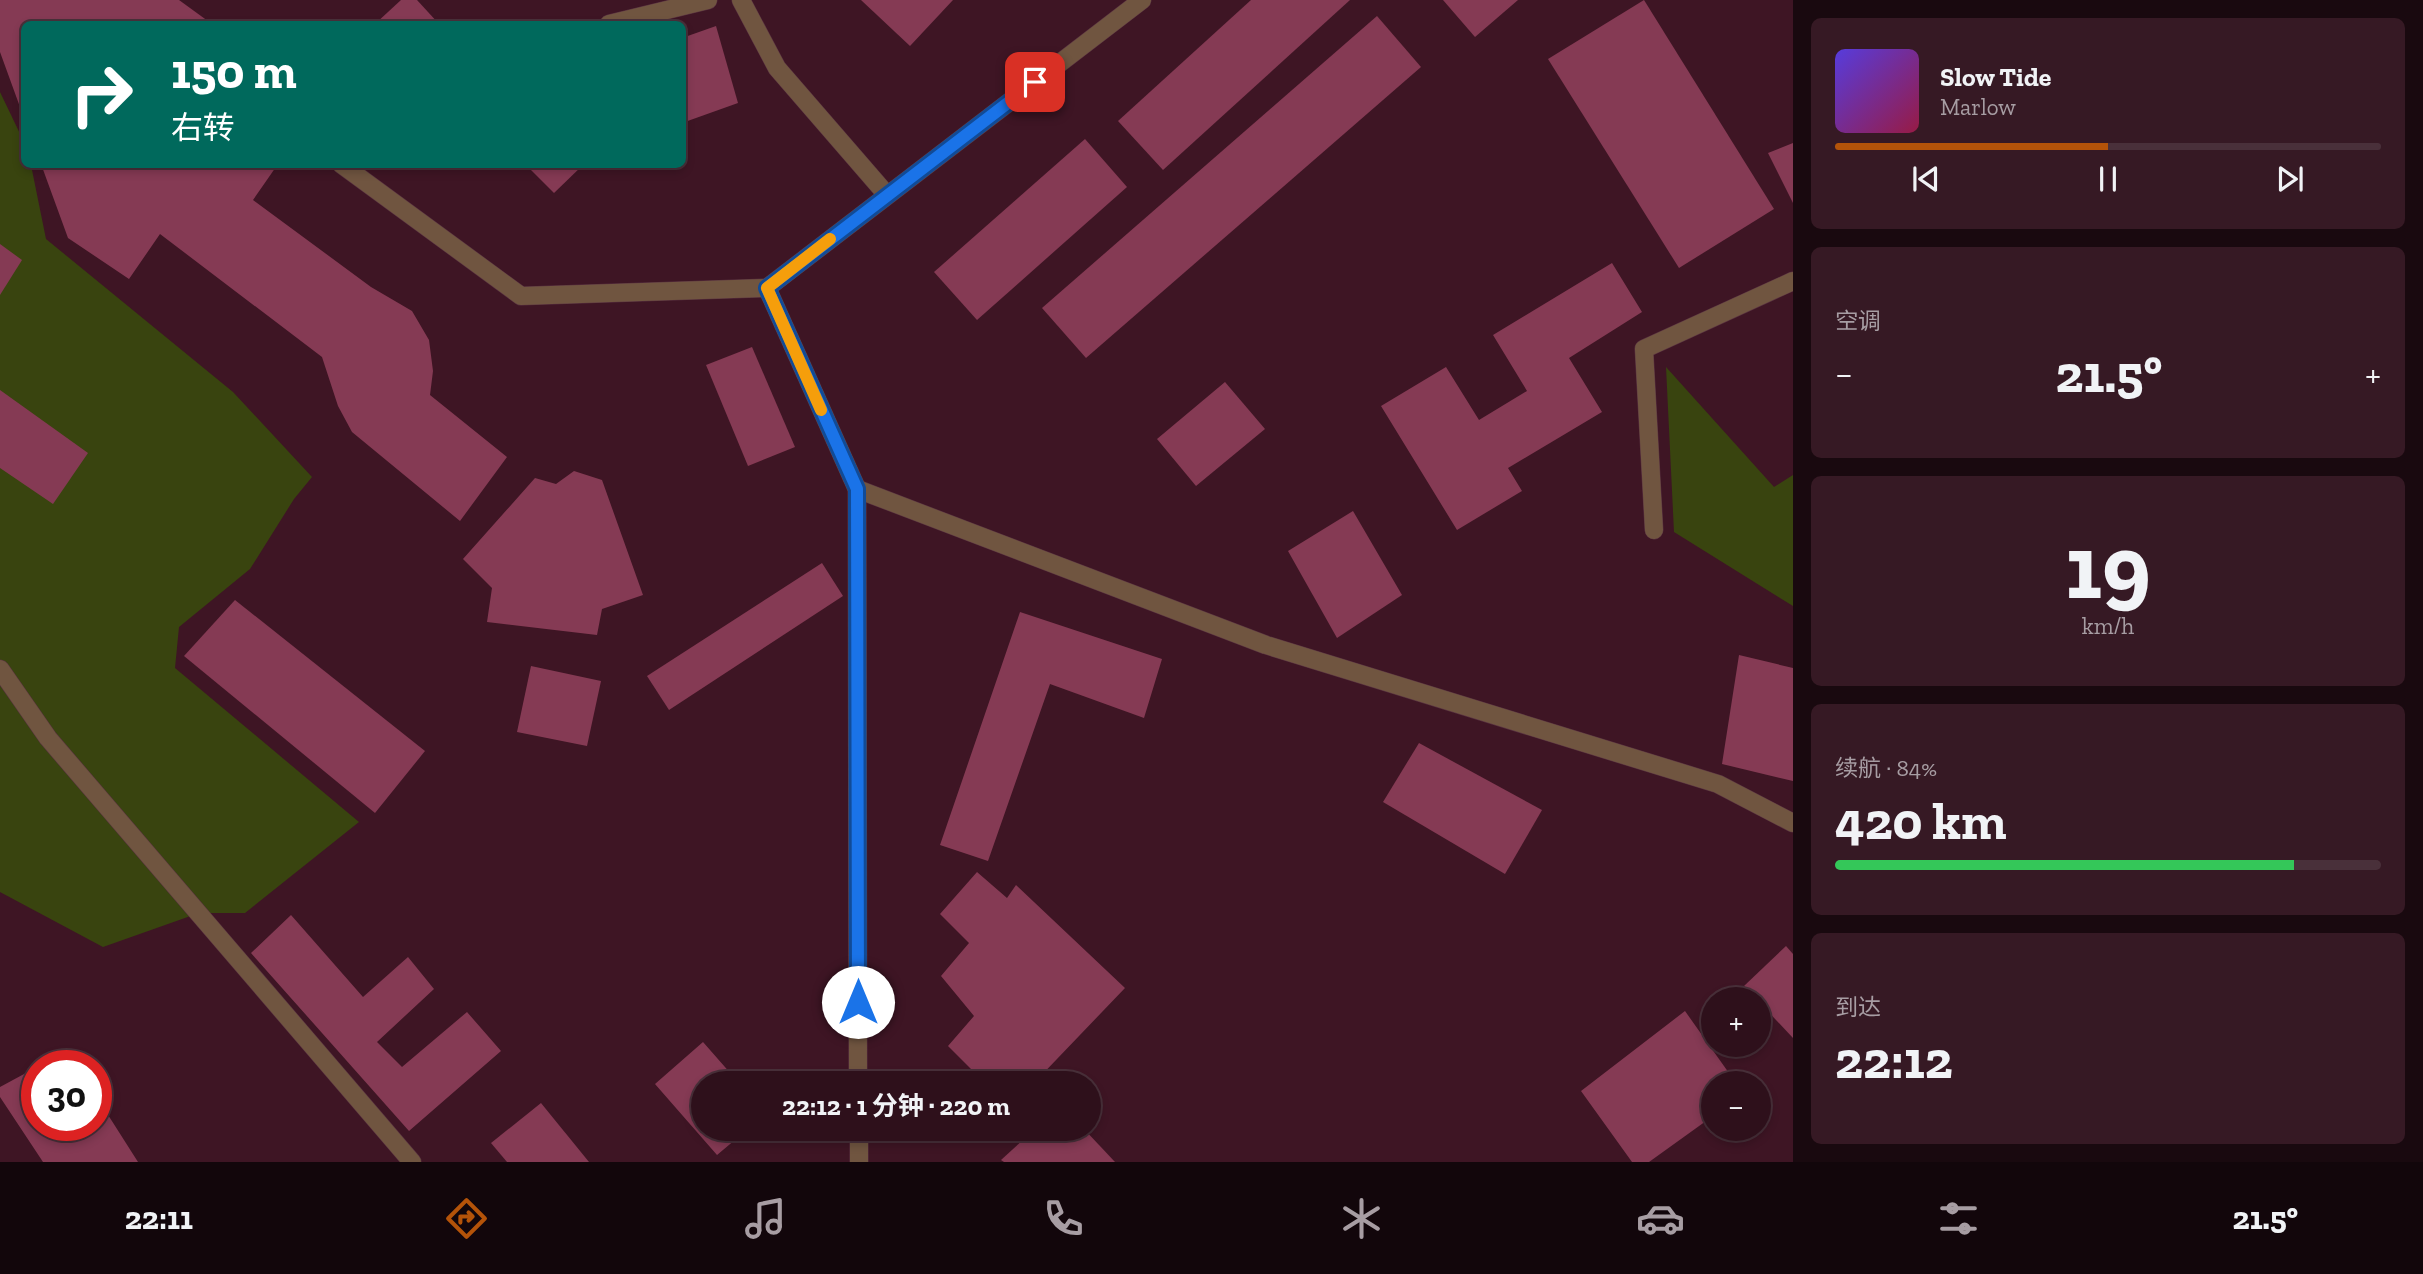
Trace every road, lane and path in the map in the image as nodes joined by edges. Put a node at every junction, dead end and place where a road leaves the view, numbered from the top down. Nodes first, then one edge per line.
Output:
1 (708, 0) edge
2 (741, 0) edge
3 (1142, 0) edge
4 (621, 21) edge
5 (346, 168) edge
6 (887, 195) junction
7 (1793, 281) edge
8 (767, 288) junction
9 (857, 489) junction
10 (1654, 530) dead end
11 (0, 669) edge
12 (1793, 823) edge
13 (858, 1071) edge
14 (859, 1141) edge
15 (412, 1162) edge
16 (859, 1162) edge

1 - 4 street
2 - 6 street
3 - 6 street
5 - 8 street
6 - 8 street
7 - 10 street
8 - 9 street
9 - 12 street
9 - 13 street
11 - 15 street
14 - 16 street

